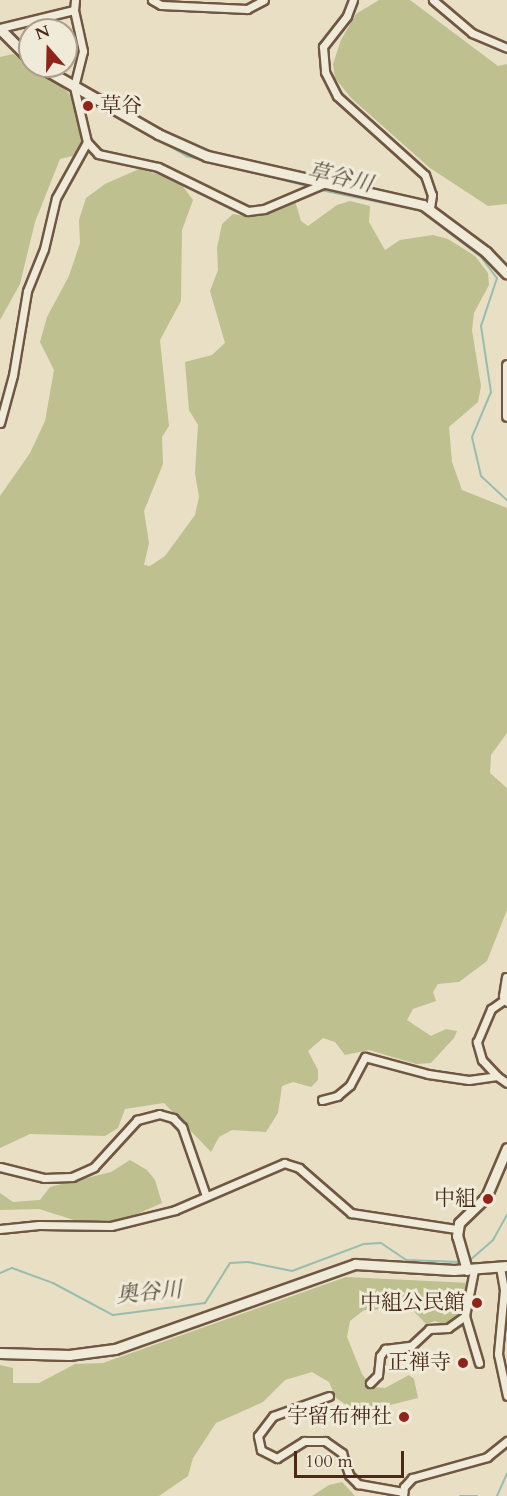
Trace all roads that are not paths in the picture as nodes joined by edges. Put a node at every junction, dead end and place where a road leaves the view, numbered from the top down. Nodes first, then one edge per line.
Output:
1 (75, 0) edge
2 (152, 0) edge
3 (264, 0) edge
4 (353, 0) edge
5 (433, 0) edge
6 (74, 10) junction
7 (0, 29) edge
8 (18, 47) edge
9 (507, 48) edge
10 (59, 78) edge
11 (74, 87) junction
12 (87, 142) junction
13 (317, 187) junction
14 (430, 208) junction
15 (507, 274) edge
16 (507, 365) edge
17 (507, 416) edge
18 (0, 423) edge
19 (506, 977) edge
20 (506, 1001) edge
21 (497, 1076) junction
22 (507, 1083) edge
23 (322, 1100) dead end
24 (507, 1148) edge
25 (0, 1167) edge
26 (206, 1196) junction
27 (0, 1229) edge
28 (456, 1229) junction
29 (503, 1267) edge
30 (470, 1270) junction
31 (465, 1316) junction
32 (0, 1353) edge
33 (479, 1363) dead end
34 (370, 1383) dead end
35 (329, 1395) dead end
36 (507, 1396) edge
37 (507, 1441) edge
38 (403, 1494) edge

1 - 6 street
2 - 3 street
4 - 14 street
5 - 9 street
6 - 7 street
6 - 11 street
7 - 8 main road
10 - 11 main road
11 - 12 street
11 - 13 main road
12 - 13 street
12 - 18 street
13 - 14 main road
14 - 15 main road
16 - 17 main road
19 - 20 street
20 - 21 street
21 - 22 street
21 - 23 street
24 - 28 main road
25 - 26 street
26 - 27 street
26 - 28 street
28 - 30 main road
29 - 30 main road
29 - 36 street
30 - 31 street
30 - 32 main road
31 - 33 street
31 - 34 street
35 - 38 street
37 - 38 street

